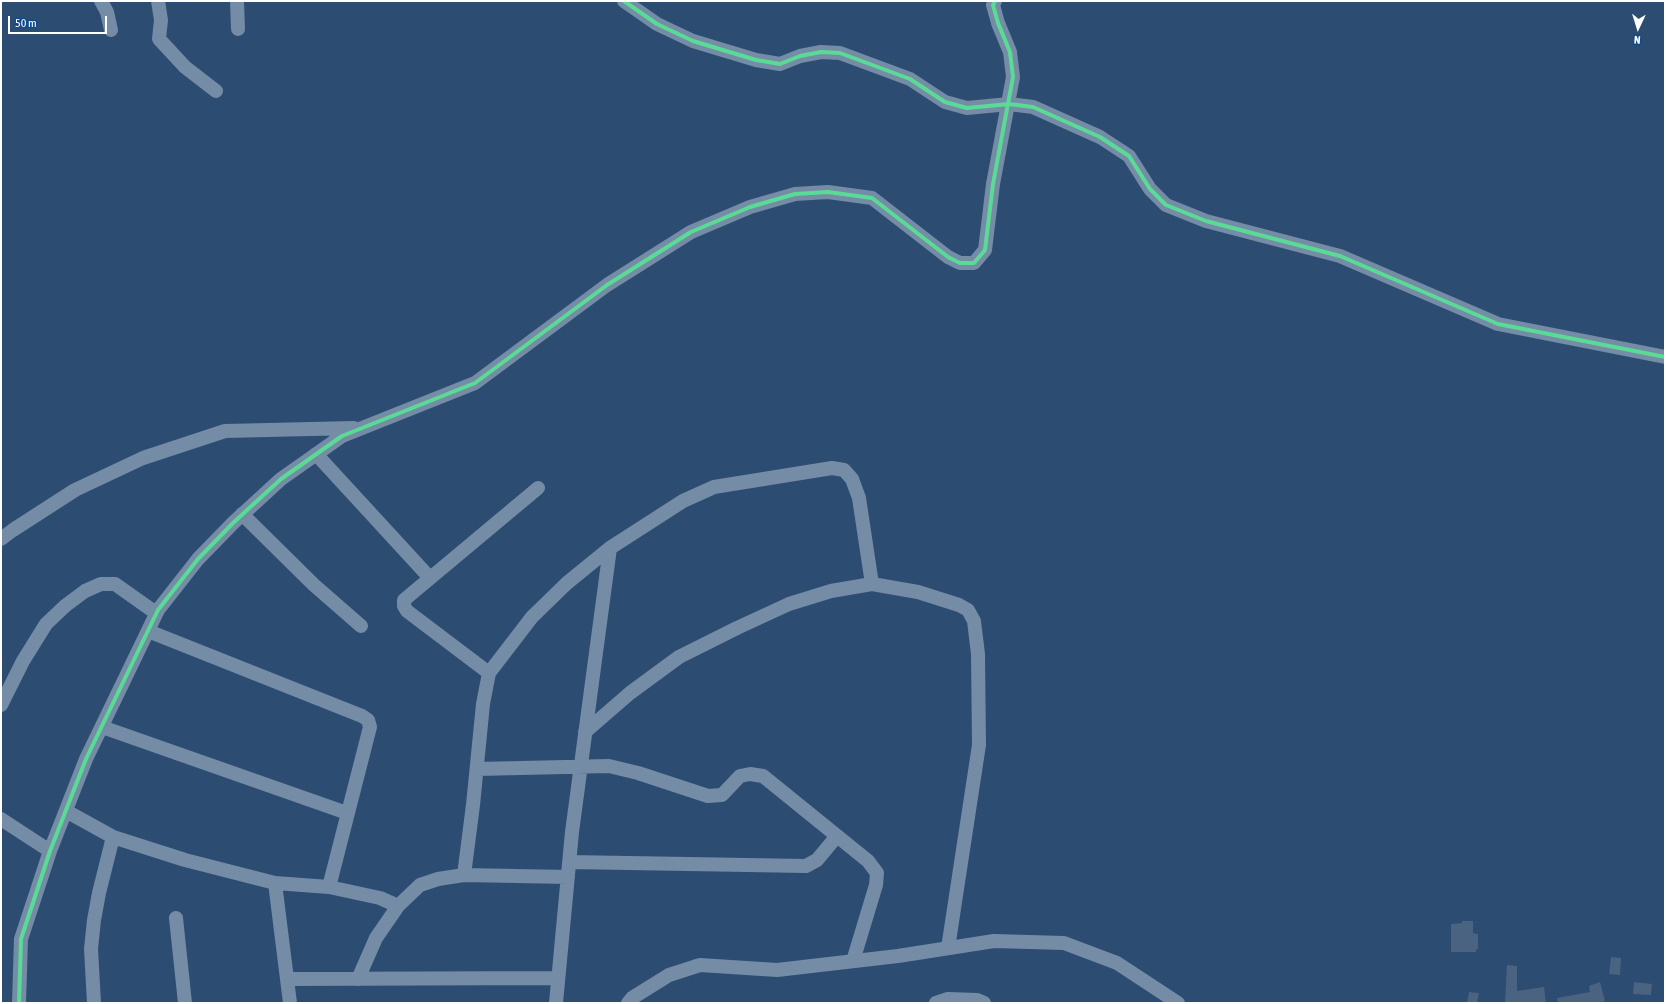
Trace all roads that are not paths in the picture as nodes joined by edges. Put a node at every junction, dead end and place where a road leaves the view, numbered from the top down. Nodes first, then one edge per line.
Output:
1 (101, 1) edge
2 (158, 1) edge
3 (237, 1) edge
4 (624, 1) edge
5 (995, 1) edge
6 (238, 29) dead end
7 (111, 30) dead end
8 (216, 91) dead end
9 (1009, 104) junction
10 (1665, 357) edge
11 (363, 428) junction
12 (316, 454) junction
13 (538, 488) dead end
14 (242, 514) junction
15 (1, 539) edge
16 (610, 548) junction
17 (430, 578) junction
18 (872, 584) junction
19 (156, 613) junction
20 (361, 626) dead end
21 (148, 631) junction
22 (489, 673) junction
23 (1, 705) edge
24 (102, 727) junction
25 (585, 732) junction
26 (580, 766) junction
27 (477, 769) junction
28 (66, 811) junction
29 (347, 813) junction
30 (1, 819) edge
31 (837, 836) junction
32 (113, 837) junction
33 (50, 851) junction
34 (569, 862) junction
35 (464, 875) junction
36 (568, 877) junction
37 (275, 883) junction
38 (328, 887) junction
39 (398, 906) junction
40 (176, 918) dead end
41 (948, 948) junction
42 (853, 961) junction
43 (558, 978) junction
44 (287, 979) junction
45 (358, 979) junction
46 (19, 1003) edge
47 (94, 1003) edge
48 (185, 1003) edge
49 (290, 1003) edge
50 (556, 1003) edge
51 (628, 1003) edge
52 (936, 1003) edge
53 (984, 1003) edge
54 (1178, 1003) edge

1 - 7 street
2 - 8 street
3 - 6 street
4 - 9 street
5 - 9 street
9 - 10 street
9 - 11 street
11 - 12 street
11 - 15 street
12 - 14 street
12 - 17 street
13 - 17 street
14 - 19 street
14 - 20 street
16 - 18 street
16 - 22 street
16 - 25 street
17 - 22 street
18 - 25 street
18 - 41 street
19 - 21 street
19 - 23 street
21 - 24 street
21 - 29 street
22 - 27 street
24 - 28 street
24 - 29 street
25 - 26 street
26 - 27 street
26 - 31 street
26 - 34 street
27 - 35 street
28 - 32 street
28 - 33 street
29 - 38 street
30 - 33 street
31 - 34 street
31 - 42 street
32 - 37 street
32 - 47 street
33 - 46 street
34 - 36 street
35 - 36 street
35 - 39 street
36 - 43 street
37 - 38 street
37 - 44 street
38 - 39 street
39 - 45 street
40 - 48 street
41 - 42 street
41 - 54 street
42 - 51 street
43 - 45 street
43 - 50 street
44 - 45 street
44 - 49 street
52 - 53 street

